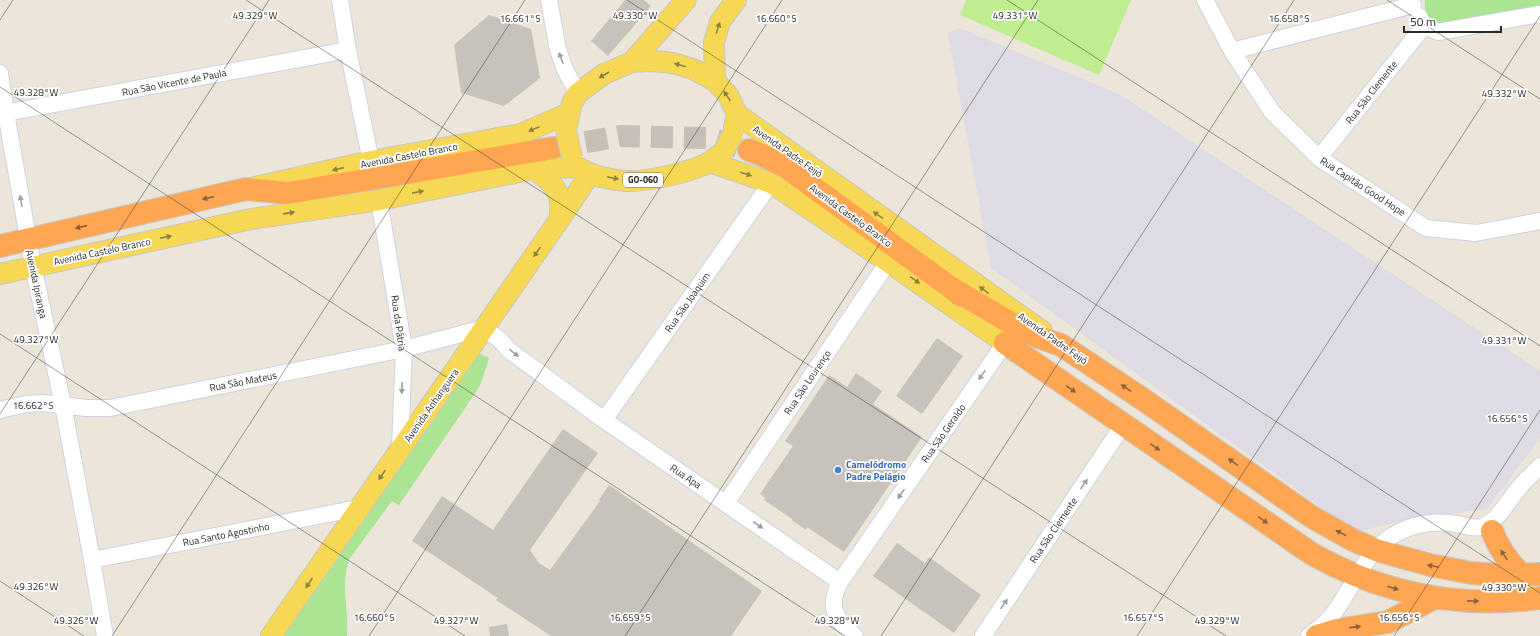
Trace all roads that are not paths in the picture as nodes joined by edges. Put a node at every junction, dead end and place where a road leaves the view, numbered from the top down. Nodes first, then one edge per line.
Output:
1 (340, 0) edge
2 (549, 0) edge
3 (686, 0) edge
4 (736, 0) edge
5 (1205, 0) edge
6 (1413, 2) edge
7 (1540, 14) edge
8 (1424, 26) junction
9 (348, 50) junction
10 (1232, 51) junction
11 (632, 62) junction
12 (0, 73) edge
13 (715, 81) junction
14 (578, 93) junction
15 (3, 114) edge
16 (736, 114) junction
17 (568, 122) junction
18 (553, 148) tunnel mouth
19 (748, 150) tunnel mouth
20 (716, 157) junction
21 (1319, 158) junction
22 (371, 161) junction
23 (580, 166) junction
24 (534, 169) junction
25 (771, 183) junction
26 (246, 189) junction
27 (288, 193) junction
28 (379, 200) junction
29 (251, 219) junction
30 (559, 220) junction
31 (1540, 221) edge
32 (28, 239) junction
33 (0, 246) edge
34 (888, 262) junction
35 (32, 266) junction
36 (0, 274) edge
37 (950, 287) junction
38 (484, 328) junction
39 (1005, 343) junction
40 (1061, 345) junction
41 (404, 349) junction
42 (1045, 372) junction
43 (63, 405) junction
44 (0, 410) edge
45 (604, 420) junction
46 (1123, 425) junction
47 (400, 448) junction
48 (1538, 469) edge
49 (726, 503) junction
50 (359, 508) junction
51 (1492, 531) junction
52 (1376, 550) junction
53 (92, 560) junction
54 (1531, 575) edge
55 (1356, 576) junction
56 (840, 582) junction
57 (1434, 598) junction
58 (1540, 598) edge
59 (105, 636) edge
60 (271, 636) edge
61 (855, 636) edge
62 (983, 636) edge
63 (1310, 636) edge
64 (1317, 636) edge

1 - 9 street
14 -> 2 street
3 - 11 main road
13 -> 4 main road
5 - 10 street, Rua Capitão Good Hope
6 - 8 street
6 - 10 street
7 - 8 street
8 - 21 street, Rua São Clemente
9 - 15 street, Rua São Vicente de Paula
9 - 22 street
10 - 21 street, Rua Capitão Good Hope
13 -> 11 main road
11 -> 14 main road
12 - 15 street, Avenida Ipiranga
16 -> 13 main road
14 - 17 main road
32 -> 15 street, Avenida Ipiranga
16 - 20 main road, bridge
40 -> 16 main road, Avenida Padre Feijó
17 -> 22 main road, Avenida Castelo Branco
17 - 23 main road, bridge
18 - 27 highway, Avenida Castelo Branco
19 - 37 highway, Avenida Castelo Branco
23 -> 20 main road, GO-060
20 -> 25 main road
21 - 31 street, Rua Capitão Good Hope
22 -> 26 main road, Avenida Castelo Branco
23 - 24 main road, Avenida Castelo Branco
23 - 30 main road, Avenida Anhanguera
28 -> 24 main road, Avenida Castelo Branco
24 - 30 main road
25 - 34 main road
25 - 45 street, Rua São Joaquim
26 - 27 highway, Avenida Castelo Branco
26 -> 32 highway, Avenida Castelo Branco
27 - 29 main road, Avenida Castelo Branco
29 -> 28 main road, Avenida Castelo Branco
28 - 41 street, Rua da Pátria
35 -> 29 main road, Avenida Castelo Branco
30 -> 38 main road, Avenida Anhanguera
32 - 33 highway, Avenida Castelo Branco
32 - 35 street, Avenida Ipiranga
34 -> 39 main road
34 - 49 street, Rua São Lourenço
35 - 36 main road, Avenida Castelo Branco
35 - 43 street, Avenida Ipiranga
37 - 40 highway, Avenida Castelo Branco
37 - 42 highway, Avenida Castelo Branco
38 - 41 street, Rua São Mateus
38 -> 45 street, Rua Apa
38 - 47 main road, Avenida Anhanguera
39 - 42 highway
39 -> 56 street, Rua São Geraldo
52 -> 40 highway, Avenida Padre Feijó
41 - 43 street, Rua São Mateus
41 -> 47 street, Rua da Pátria
42 -> 46 highway
43 - 44 street, Rua São Mateus
43 - 53 street, Avenida Ipiranga
45 - 49 street, Rua Apa
46 -> 55 highway
62 -> 46 street, Rua São Clemente
47 -> 50 main road, Avenida Anhanguera
48 - 51 street
48 - 52 street
49 -> 56 street, Rua Apa
50 - 53 street, Rua Santo Agostinho
50 -> 60 main road, Avenida Anhanguera
51 - 52 street
54 -> 51 highway
54 -> 52 highway
52 - 55 street
53 - 59 street, Avenida Ipiranga
55 -> 57 highway
55 - 63 street
56 - 61 street
57 -> 58 highway
64 -> 57 highway

